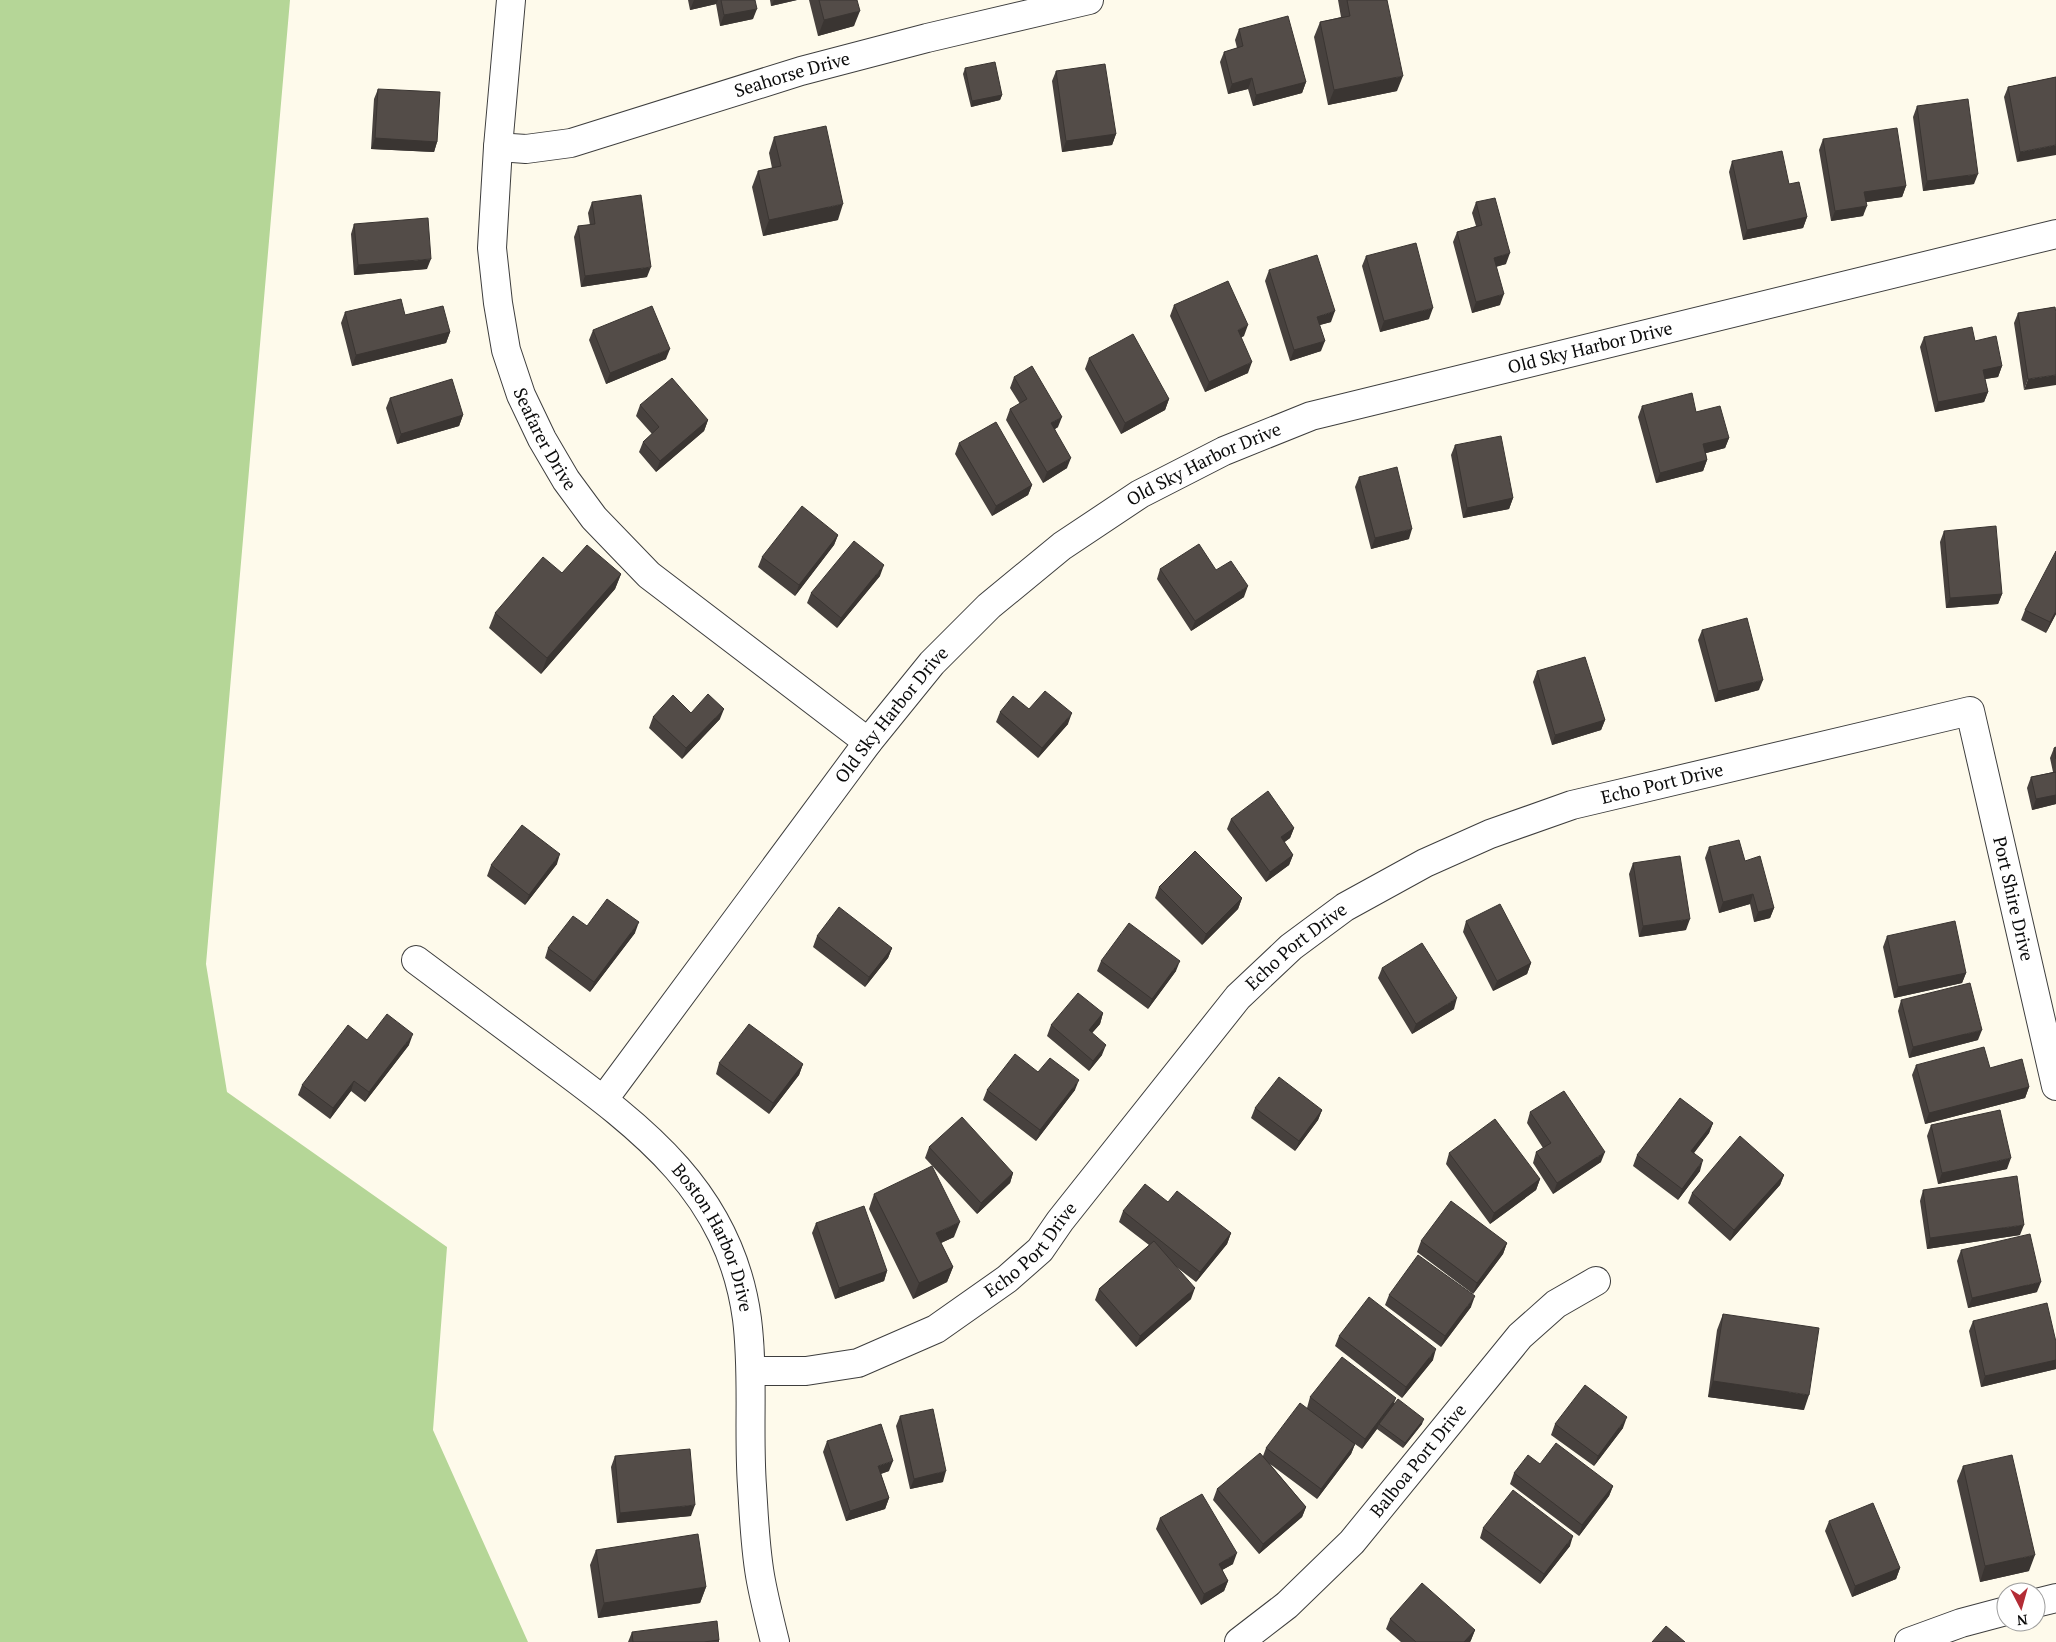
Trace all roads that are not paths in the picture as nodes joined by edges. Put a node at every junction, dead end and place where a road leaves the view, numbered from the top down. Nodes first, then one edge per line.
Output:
1 (511, 0) edge
2 (1089, 0) edge
3 (498, 147) junction
4 (2056, 234) edge
5 (1970, 711) joint
6 (868, 742) junction
7 (416, 960) dead end
8 (2056, 1086) edge
9 (604, 1099) junction
10 (1596, 1281) dead end
11 (752, 1371) junction
12 (1996, 1614) edge
13 (775, 1642) edge
14 (1239, 1642) edge
15 (1909, 1642) edge

1 - 3 street, Seafarer Drive
2 - 3 street, Seahorse Drive
3 - 6 street, Seafarer Drive
4 - 6 street, Old Sky Harbor Drive
5 - 8 street, Port Shire Drive
5 - 11 street, Echo Port Drive
6 - 9 street, Old Sky Harbor Drive
7 - 9 street, Boston Harbor Drive
9 - 11 street, Boston Harbor Drive
10 - 14 street, Balboa Port Drive
11 - 13 street, Boston Harbor Drive
12 - 15 street

